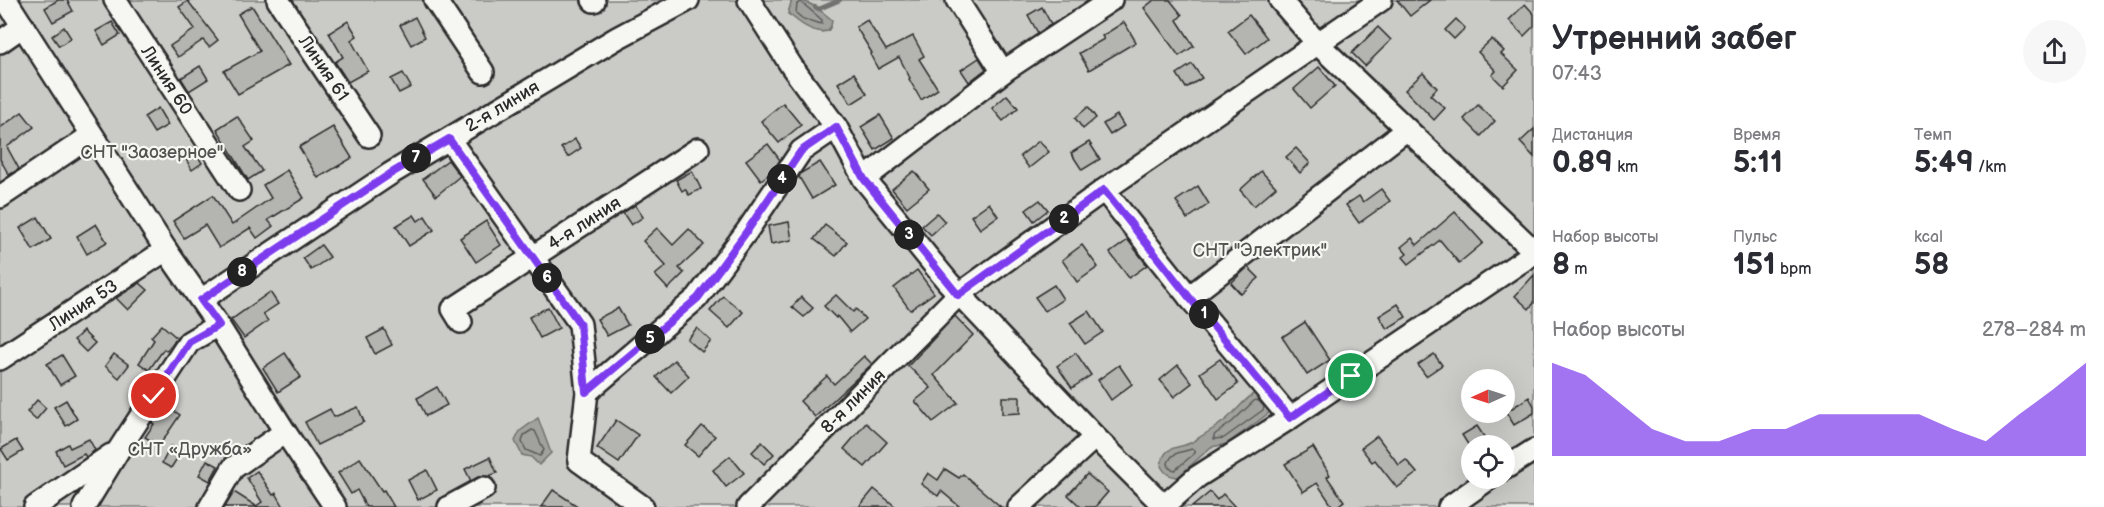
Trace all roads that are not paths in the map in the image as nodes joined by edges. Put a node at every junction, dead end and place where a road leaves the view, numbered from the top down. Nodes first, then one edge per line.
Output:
1 (6, 0) edge
2 (115, 0) edge
3 (278, 0) edge
4 (435, 0) edge
5 (688, 0) edge
6 (749, 0) edge
7 (957, 0) edge
8 (1112, 0) edge
9 (1280, 0) edge
10 (1381, 0) edge
11 (23, 26) junction
12 (0, 42) edge
13 (1318, 44) junction
14 (483, 72) dead end
15 (1003, 72) junction
16 (836, 127) junction
17 (1406, 130) junction
18 (92, 135) junction
19 (369, 136) dead end
20 (449, 139) junction
21 (698, 149) dead end
22 (864, 179) junction
23 (239, 190) dead end
24 (1104, 190) junction
25 (0, 197) edge
26 (166, 250) junction
27 (1534, 252) edge
28 (532, 257) junction
29 (958, 295) junction
30 (1189, 297) junction
31 (201, 300) junction
32 (461, 322) dead end
33 (219, 325) junction
34 (0, 360) edge
35 (586, 392) junction
36 (1290, 418) junction
37 (285, 432) junction
38 (1095, 437) junction
39 (1534, 450) edge
40 (118, 451) junction
41 (1515, 462) edge
42 (484, 488) dead end
43 (1474, 489) edge
44 (1165, 506) edge
45 (35, 507) edge
46 (84, 507) edge
47 (210, 507) edge
48 (335, 507) edge
49 (449, 507) edge
50 (643, 507) edge
51 (747, 507) edge
52 (1019, 507) edge
53 (1449, 507) edge

1 - 11 street
2 - 23 street, Линия 60
3 - 19 street, Линия 61
4 - 14 street
5 - 20 street, 2-я линия
6 - 16 street
7 - 15 street
8 - 15 street
9 - 13 street
10 - 13 street, 8-я линия
11 - 12 street
11 - 18 street
13 - 17 street
13 - 24 street, 8-я линия
15 - 22 street
16 - 22 street
16 - 35 street
17 - 27 street
17 - 30 street
18 - 25 street
18 - 26 street
20 - 28 street
20 - 31 street, 2-я линия
21 - 28 street, 4-я линия
22 - 29 street
24 - 29 street, 8-я линия
24 - 30 street
26 - 31 street
26 - 34 street, Линия 53
27 - 36 street
28 - 32 street, 4-я линия
28 - 35 street
29 - 38 street
29 - 51 street, 8-я линия
30 - 36 street
31 - 33 street
33 - 37 street
33 - 40 street
35 - 50 street
36 - 44 street
37 - 47 street
37 - 48 street
38 - 44 street
38 - 52 street
39 - 41 street
40 - 45 street
40 - 46 street
42 - 49 street
43 - 53 street

